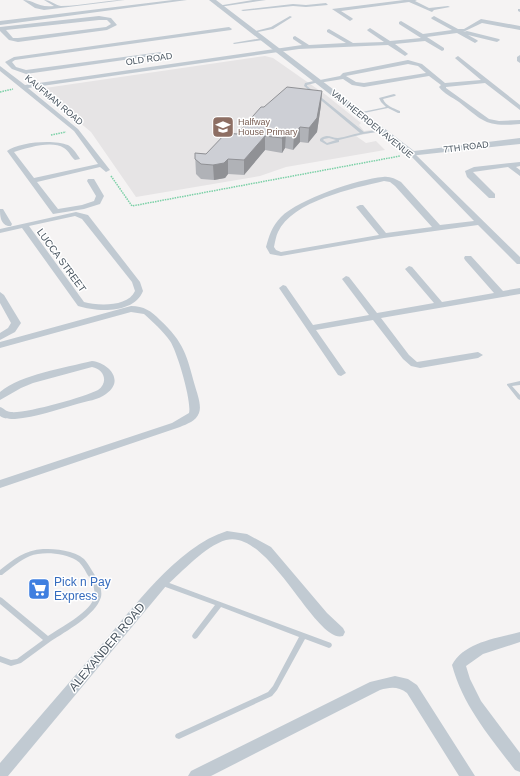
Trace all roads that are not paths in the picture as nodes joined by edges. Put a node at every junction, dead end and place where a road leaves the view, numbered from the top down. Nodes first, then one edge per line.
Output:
1 (26, 0) edge
2 (46, 0) edge
3 (70, 0) edge
4 (123, 0) edge
5 (185, 0) edge
6 (212, 0) edge
7 (264, 0) edge
8 (321, 0) edge
9 (413, 0) edge
10 (94, 1) edge
11 (112, 1) edge
12 (326, 4) junction
13 (77, 5) junction
14 (220, 6) junction
15 (58, 7) junction
16 (448, 7) dead end
17 (243, 10) dead end
18 (336, 10) junction
19 (291, 17) dead end
20 (434, 18) dead end
21 (350, 19) dead end
22 (0, 23) edge
23 (401, 23) dead end
24 (520, 28) edge
25 (1, 29) edge
26 (229, 29) dead end
27 (370, 30) dead end
28 (329, 31) dead end
29 (459, 31) junction
30 (253, 32) junction
31 (295, 38) dead end
32 (425, 38) junction
33 (262, 39) junction
34 (497, 40) dead end
35 (475, 41) dead end
36 (234, 43) dead end
37 (351, 44) junction
38 (389, 44) junction
39 (307, 46) junction
40 (442, 49) dead end
41 (279, 50) junction
42 (150, 54) junction
43 (405, 54) dead end
44 (161, 55) junction
45 (520, 57) edge
46 (458, 58) dead end
47 (520, 61) edge
48 (0, 68) edge
49 (163, 68) junction
50 (430, 74) junction
51 (344, 78) junction
52 (318, 81) junction
53 (486, 81) junction
54 (444, 86) junction
55 (26, 88) junction
56 (394, 95) dead end
57 (388, 107) junction
58 (520, 108) edge
59 (399, 112) dead end
60 (359, 113) junction
61 (520, 122) edge
62 (382, 130) junction
63 (363, 133) junction
64 (337, 139) dead end
65 (520, 141) edge
66 (10, 151) junction
67 (1, 152) dead end
68 (412, 154) junction
69 (77, 159) dead end
70 (520, 164) edge
71 (510, 165) junction
72 (520, 174) edge
73 (33, 181) junction
74 (90, 181) dead end
75 (492, 196) dead end
76 (360, 207) dead end
77 (0, 211) edge
78 (56, 212) junction
79 (480, 222) junction
80 (4, 225) edge
81 (24, 225) junction
82 (438, 228) junction
83 (0, 231) edge
84 (384, 236) junction
85 (468, 258) dead end
86 (520, 262) edge
87 (409, 269) dead end
88 (346, 280) dead end
89 (283, 288) dead end
90 (520, 291) edge
91 (0, 295) edge
92 (501, 295) junction
93 (440, 305) junction
94 (374, 317) junction
95 (310, 328) junction
96 (0, 337) edge
97 (0, 345) edge
98 (478, 355) dead end
99 (341, 374) dead end
100 (520, 383) edge
101 (0, 397) edge
102 (520, 398) edge
103 (0, 410) edge
104 (0, 484) edge
105 (0, 573) edge
106 (162, 583) junction
107 (0, 600) edge
108 (219, 604) junction
109 (338, 632) dead end
110 (195, 636) dead end
111 (303, 636) junction
112 (520, 638) edge
113 (48, 640) junction
114 (329, 645) dead end
115 (0, 659) edge
116 (179, 736) dead end
117 (520, 765) edge
118 (0, 774) edge
119 (196, 776) edge
120 (467, 776) edge

1 - 15 street
2 - 15 street
3 - 13 street
4 - 11 street
5 - 22 street
6 - 14 street, VAN HEERDEN AVENUE
7 - 14 street
8 - 12 street
9 - 16 street
9 - 18 street
10 - 11 street
10 - 13 street
12 - 17 street
12 - 18 street
13 - 15 street
14 - 30 street, VAN HEERDEN AVENUE
18 - 21 street
19 - 30 lane
20 - 29 street
23 - 32 street
24 - 29 street
25 - 25 street
26 - 44 street
27 - 38 street
28 - 37 street
29 - 32 street, OLD ROAD
29 - 34 street
29 - 35 street
30 - 33 street, VAN HEERDEN AVENUE
31 - 39 street
32 - 38 street, OLD ROAD
32 - 40 street
33 - 36 lane
33 - 41 street, VAN HEERDEN AVENUE
37 - 38 street, OLD ROAD
37 - 39 street, OLD ROAD
38 - 43 street
39 - 41 street, OLD ROAD
41 - 44 street, OLD ROAD
41 - 52 street, VAN HEERDEN AVENUE
42 - 44 street
42 - 44 street
42 - 49 street
44 - 49 street, OLD ROAD
45 - 47 street
46 - 53 street
48 - 55 street, KAUFMAN ROAD
49 - 55 street, OLD ROAD
50 - 51 street
50 - 51 street
50 - 54 street
51 - 52 street
52 - 60 street, VAN HEERDEN AVENUE
52 - 63 lane
53 - 54 street
53 - 58 street
54 - 61 street
55 - 73 street, KAUFMAN ROAD
56 - 57 lane
57 - 59 lane
57 - 60 lane
60 - 62 street, VAN HEERDEN AVENUE
62 - 63 lane
62 - 68 street, VAN HEERDEN AVENUE
63 - 64 lane
65 - 68 street, 7TH ROAD
66 - 67 street
66 - 69 street
66 - 73 street
68 - 79 street, VAN HEERDEN AVENUE
70 - 71 street
71 - 72 street
71 - 75 street
73 - 78 street
74 - 78 street
76 - 84 street
77 - 80 street
78 - 80 street
79 - 82 street
79 - 86 street, VAN HEERDEN AVENUE
81 - 81 street, LUCCA STREET
81 - 83 street
82 - 84 street
82 - 84 street
85 - 92 street
87 - 93 street
88 - 94 street
89 - 95 street
90 - 92 street
91 - 96 street
92 - 93 street
93 - 94 street
94 - 95 street
94 - 98 street
95 - 99 street
97 - 104 street
100 - 102 lane
101 - 103 street
105 - 113 lane
106 - 108 lane
106 - 109 street, ALEXANDER ROAD
106 - 118 street, ALEXANDER ROAD
107 - 113 lane
108 - 110 lane
108 - 111 lane
111 - 114 lane
111 - 116 lane
112 - 117 street
113 - 115 lane
119 - 120 street

